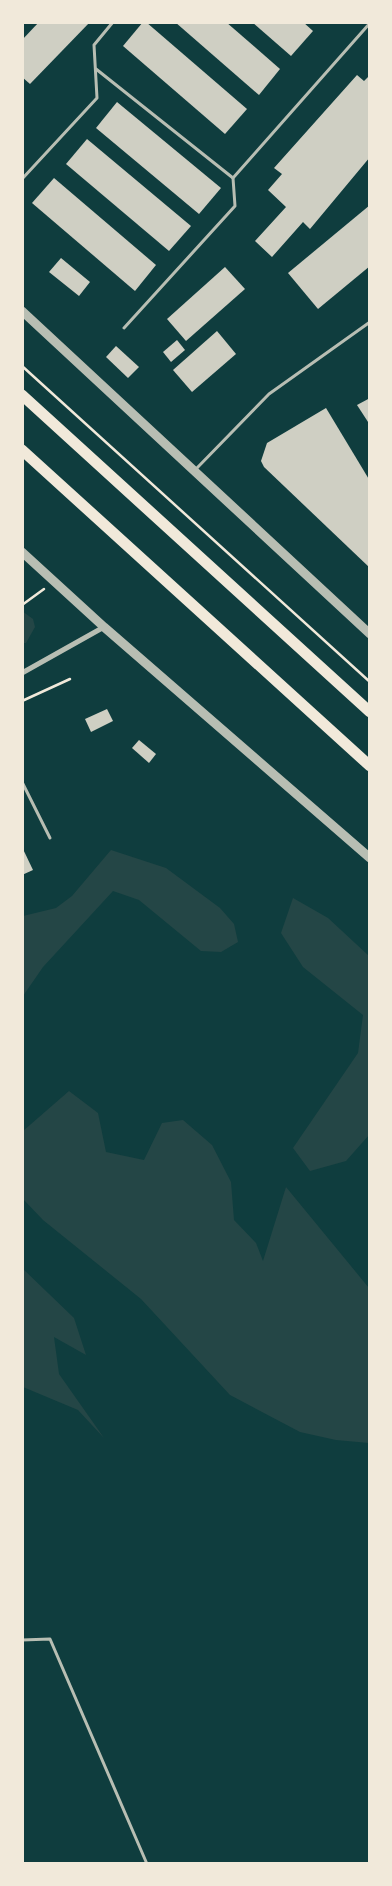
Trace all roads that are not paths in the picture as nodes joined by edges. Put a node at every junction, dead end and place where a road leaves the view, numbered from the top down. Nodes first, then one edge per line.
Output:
1 (113, 22) edge
2 (370, 23) edge
3 (95, 69) junction
4 (233, 178) junction
5 (22, 179) edge
6 (22, 311) edge
7 (370, 322) edge
8 (124, 328) dead end
9 (22, 394) edge
10 (22, 450) edge
11 (195, 470) junction
12 (22, 552) edge
13 (104, 627) junction
14 (370, 634) edge
15 (22, 673) edge
16 (370, 712) edge
17 (370, 766) edge
18 (22, 782) edge
19 (50, 838) dead end
20 (370, 858) edge
21 (22, 1640) edge
22 (147, 1864) edge

1 - 3 lane
2 - 4 lane
3 - 4 lane
3 - 5 lane
4 - 8 lane
6 - 11 street
7 - 11 lane
9 - 16 highway
10 - 17 highway
11 - 14 street
12 - 13 street
13 - 15 street
13 - 20 street
18 - 19 lane
21 - 22 lane

